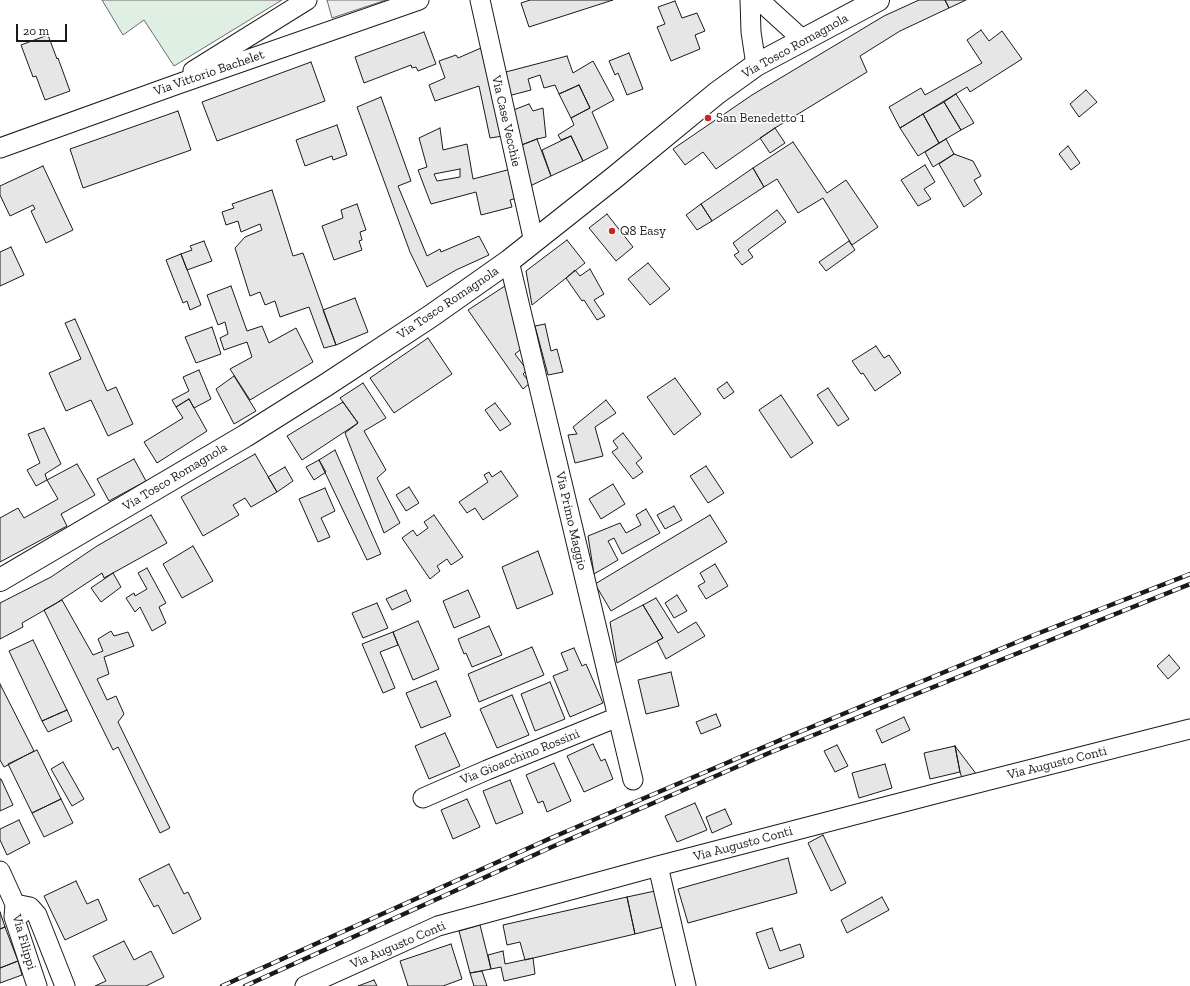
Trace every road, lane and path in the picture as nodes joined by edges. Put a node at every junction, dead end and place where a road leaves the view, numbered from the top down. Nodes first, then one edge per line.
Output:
1 (307, 0) edge
2 (420, 0) edge
3 (480, 0) edge
4 (750, 0) edge
5 (758, 0) edge
6 (878, 0) edge
7 (803, 40) junction
8 (756, 65) junction
9 (178, 84) junction
10 (0, 148) edge
11 (534, 242) junction
12 (509, 261) junction
13 (0, 580) edge
14 (618, 717) junction
15 (1190, 729) edge
16 (633, 780) dead end
17 (423, 798) dead end
18 (658, 866) junction
19 (0, 871) edge
20 (15, 904) junction
21 (36, 986) edge
22 (51, 986) edge
23 (65, 986) edge
24 (305, 986) edge
25 (686, 986) edge

1 - 9 street
2 - 9 street, Via Vittorio Bachelet
3 - 11 street, Via Case Vecchie
4 - 8 street
5 - 7 street
6 - 7 main road, Via Tosco Romagnola
7 - 8 main road, Via Tosco Romagnola
8 - 11 main road, Via Tosco Romagnola
9 - 10 street, Via Vittorio Bachelet
11 - 12 main road, Via Tosco Romagnola
12 - 13 main road, Via Tosco Romagnola
12 - 14 street, Via Primo Maggio
14 - 16 street, Via Primo Maggio
14 - 17 street, Via Gioacchino Rossini
15 - 18 street, Via Augusto Conti
18 - 24 street, Via Augusto Conti
18 - 25 street
19 - 20 street
20 - 21 street, Via Filippi
20 - 22 street
20 - 23 street, Via Filippi

